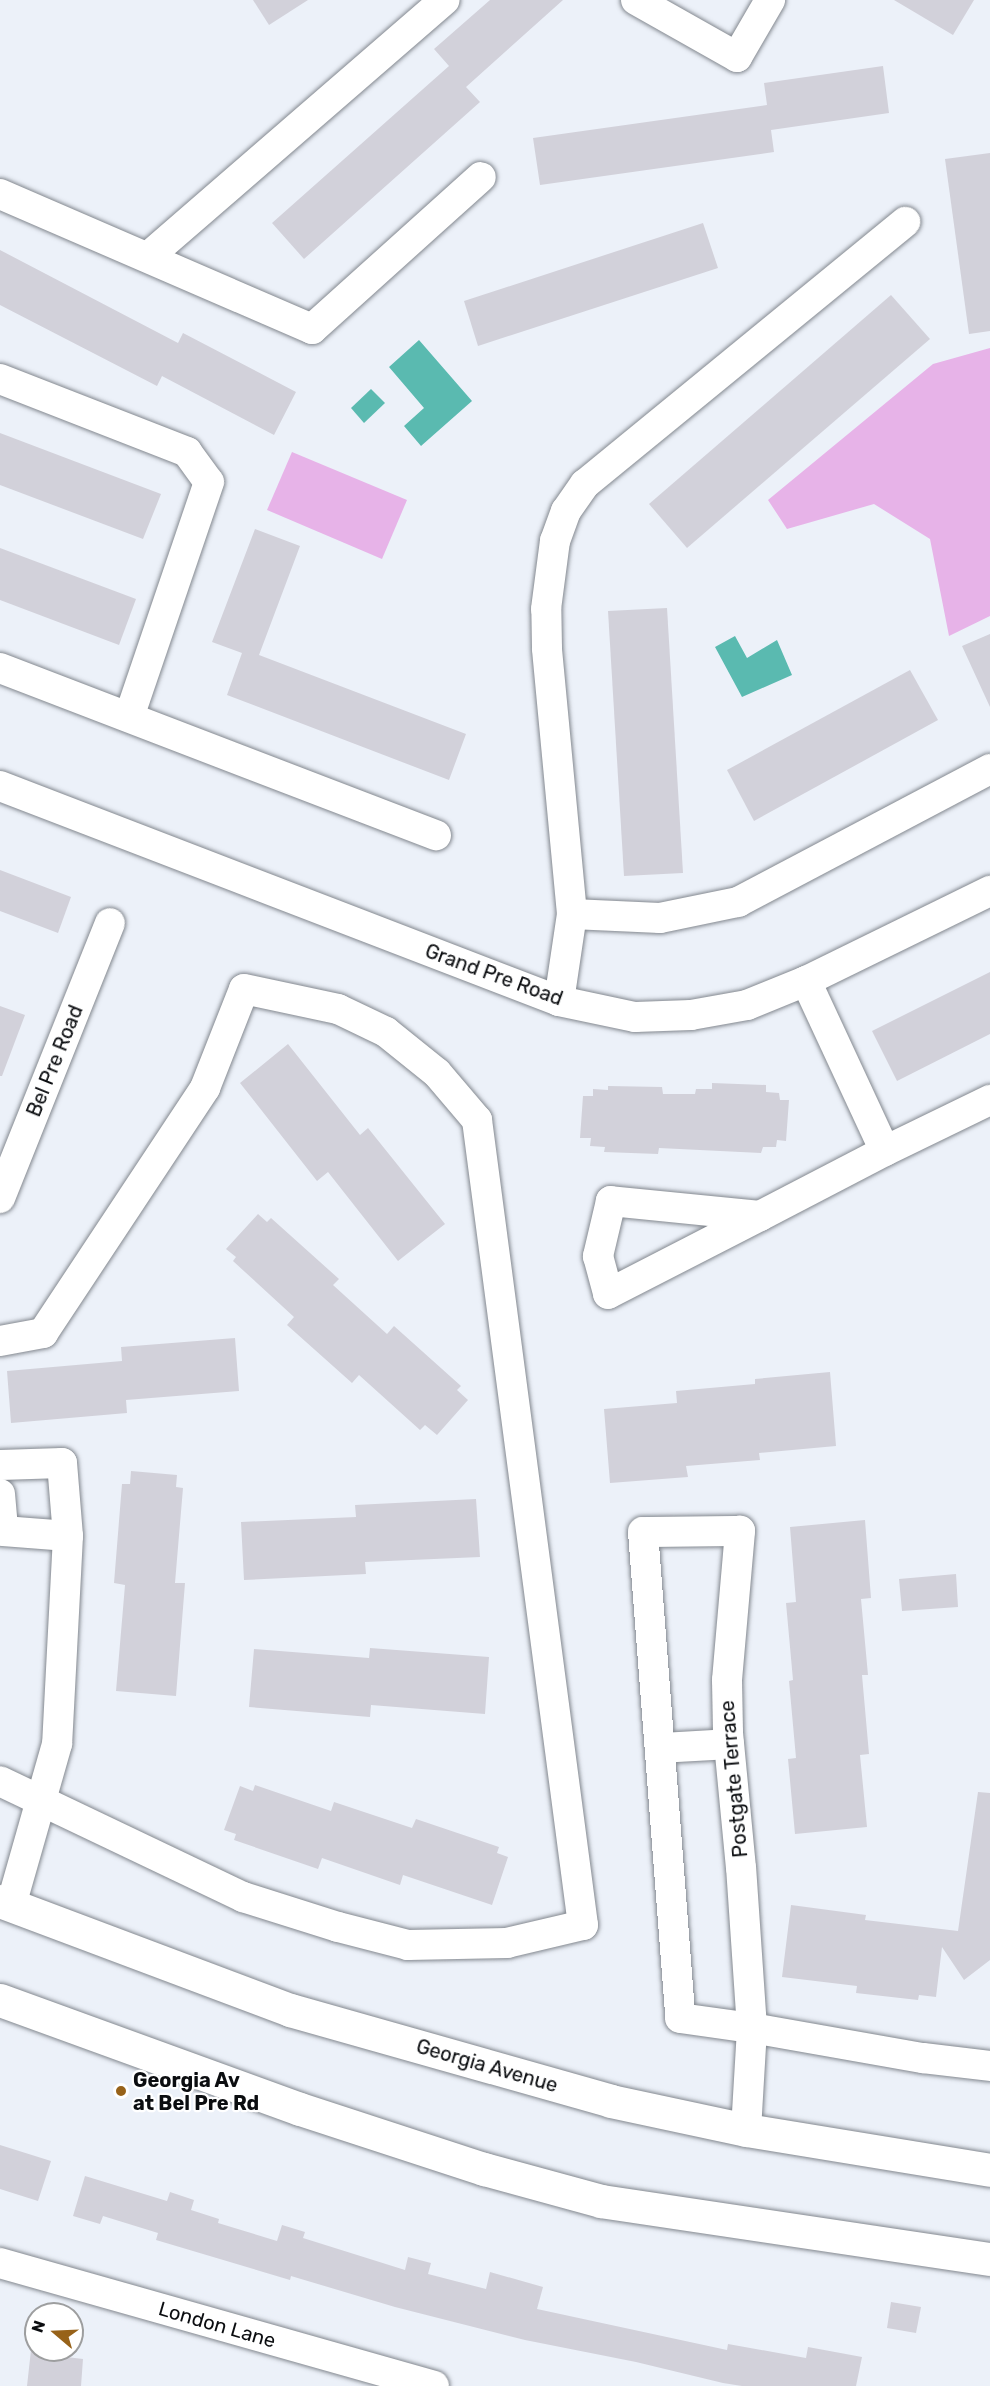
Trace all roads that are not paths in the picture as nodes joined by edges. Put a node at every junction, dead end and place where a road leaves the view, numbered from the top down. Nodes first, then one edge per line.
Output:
1 (445, 0) edge
2 (636, 0) edge
3 (770, 0) edge
4 (480, 177) dead end
5 (0, 194) edge
6 (904, 222) dead end
7 (149, 256) junction
8 (0, 379) edge
9 (0, 668) edge
10 (129, 717) junction
11 (990, 769) edge
12 (0, 786) edge
13 (436, 836) dead end
14 (990, 891) edge
15 (572, 914) junction
16 (110, 923) dead end
17 (806, 981) junction
18 (559, 1002) junction
19 (990, 1100) edge
20 (885, 1151) junction
21 (0, 1198) edge
22 (760, 1216) junction
23 (0, 1341) edge
24 (0, 1466) edge
25 (0, 1494) edge
26 (68, 1536) junction
27 (729, 1744) junction
28 (660, 1748) junction
29 (0, 1781) edge
30 (40, 1798) junction
31 (6, 1904) edge
32 (0, 2000) edge
33 (752, 2028) junction
34 (990, 2066) edge
35 (746, 2130) junction
36 (990, 2170) edge
37 (990, 2259) edge
38 (0, 2263) edge
39 (434, 2386) edge

1 - 7 street
2 - 3 street
4 - 7 street
5 - 7 street
6 - 15 street
8 - 10 street
9 - 10 street
10 - 13 street
11 - 15 street
12 - 18 street, Grand Pre Road
14 - 17 street, Grand Pre Road
15 - 18 street
16 - 21 street, Bel Pre Road
17 - 18 street, Grand Pre Road
17 - 20 street
19 - 20 street
20 - 22 street
22 - 22 street
23 - 30 street
24 - 26 street
25 - 26 street
26 - 30 street
27 - 28 street
27 - 28 street, Postgate Terrace
27 - 33 street, Postgate Terrace
28 - 33 street
29 - 30 street
30 - 31 street
31 - 35 main road, Georgia Avenue
32 - 37 main road
33 - 34 street
33 - 35 street, Postgate Terrace
35 - 36 main road, Georgia Avenue
38 - 39 street, London Lane

